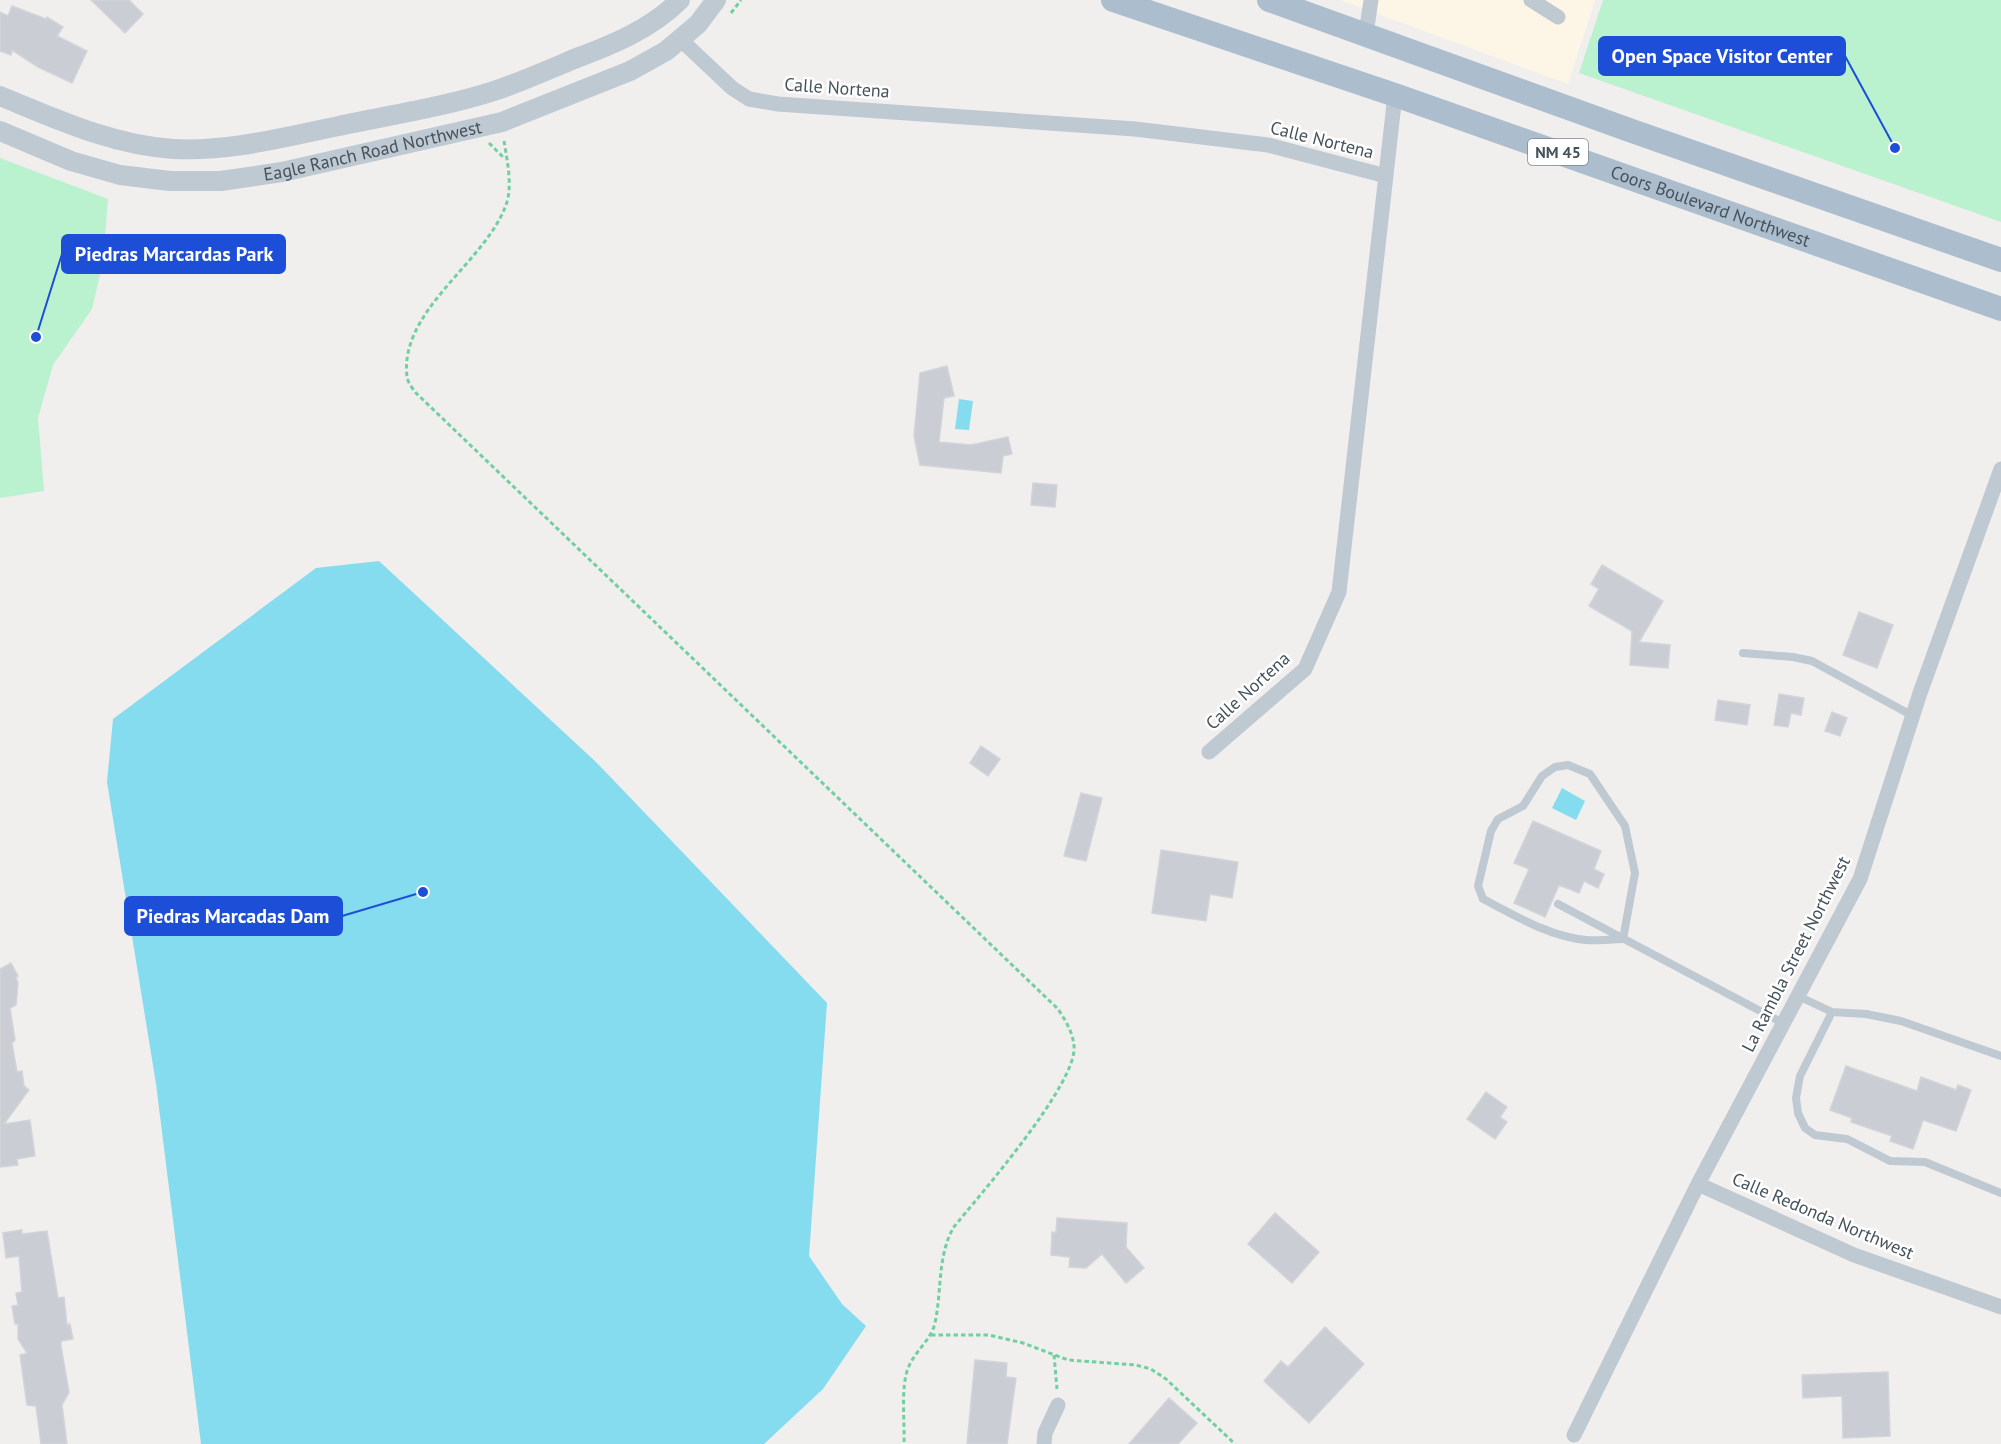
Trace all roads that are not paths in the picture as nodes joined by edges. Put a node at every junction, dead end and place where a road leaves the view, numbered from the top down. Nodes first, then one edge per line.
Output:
1 (680, 0) edge
2 (716, 0) edge
3 (1113, 0) edge
4 (1269, 0) edge
5 (1371, 0) edge
6 (1531, 0) edge
7 (1558, 17) dead end
8 (1366, 34) junction
9 (680, 39) junction
10 (1395, 95) junction
11 (0, 96) edge
12 (0, 131) edge
13 (1386, 176) junction
14 (2001, 260) edge
15 (2001, 309) edge
16 (2001, 469) edge
17 (1743, 652) dead end
18 (1913, 716) junction
19 (1209, 752) dead end
20 (1558, 904) dead end
21 (1623, 939) junction
22 (1798, 996) junction
23 (1832, 1012) junction
24 (1783, 1023) junction
25 (2001, 1056) edge
26 (1698, 1184) junction
27 (2001, 1193) edge
28 (2001, 1307) edge
29 (1058, 1405) road end
30 (1574, 1436) dead end
31 (1044, 1444) edge

1 - 11 street, Eagle Ranch Road Northwest
2 - 9 street, Eagle Ranch Road Northwest
3 - 10 main road, Coors Boulevard Northwest / NM 45
4 - 8 main road, NM 45
5 - 8 street
6 - 7 street
8 - 14 main road, NM 45
9 - 12 street, Eagle Ranch Road Northwest
9 - 13 street, Calle Nortena
10 - 13 street
10 - 15 main road, Coors Boulevard Northwest / NM 45
13 - 19 street, Calle Nortena
16 - 18 street, La Rambla Street Northwest
17 - 18 lane
18 - 22 street, La Rambla Street Northwest
20 - 21 lane
21 - 21 lane
21 - 24 lane
22 - 23 lane
22 - 24 street, La Rambla Street Northwest
23 - 25 lane
23 - 27 lane
24 - 26 street, La Rambla Street Northwest
26 - 28 street, Calle Redonda Northwest
26 - 30 street, La Rambla Street Northwest
29 - 31 street

